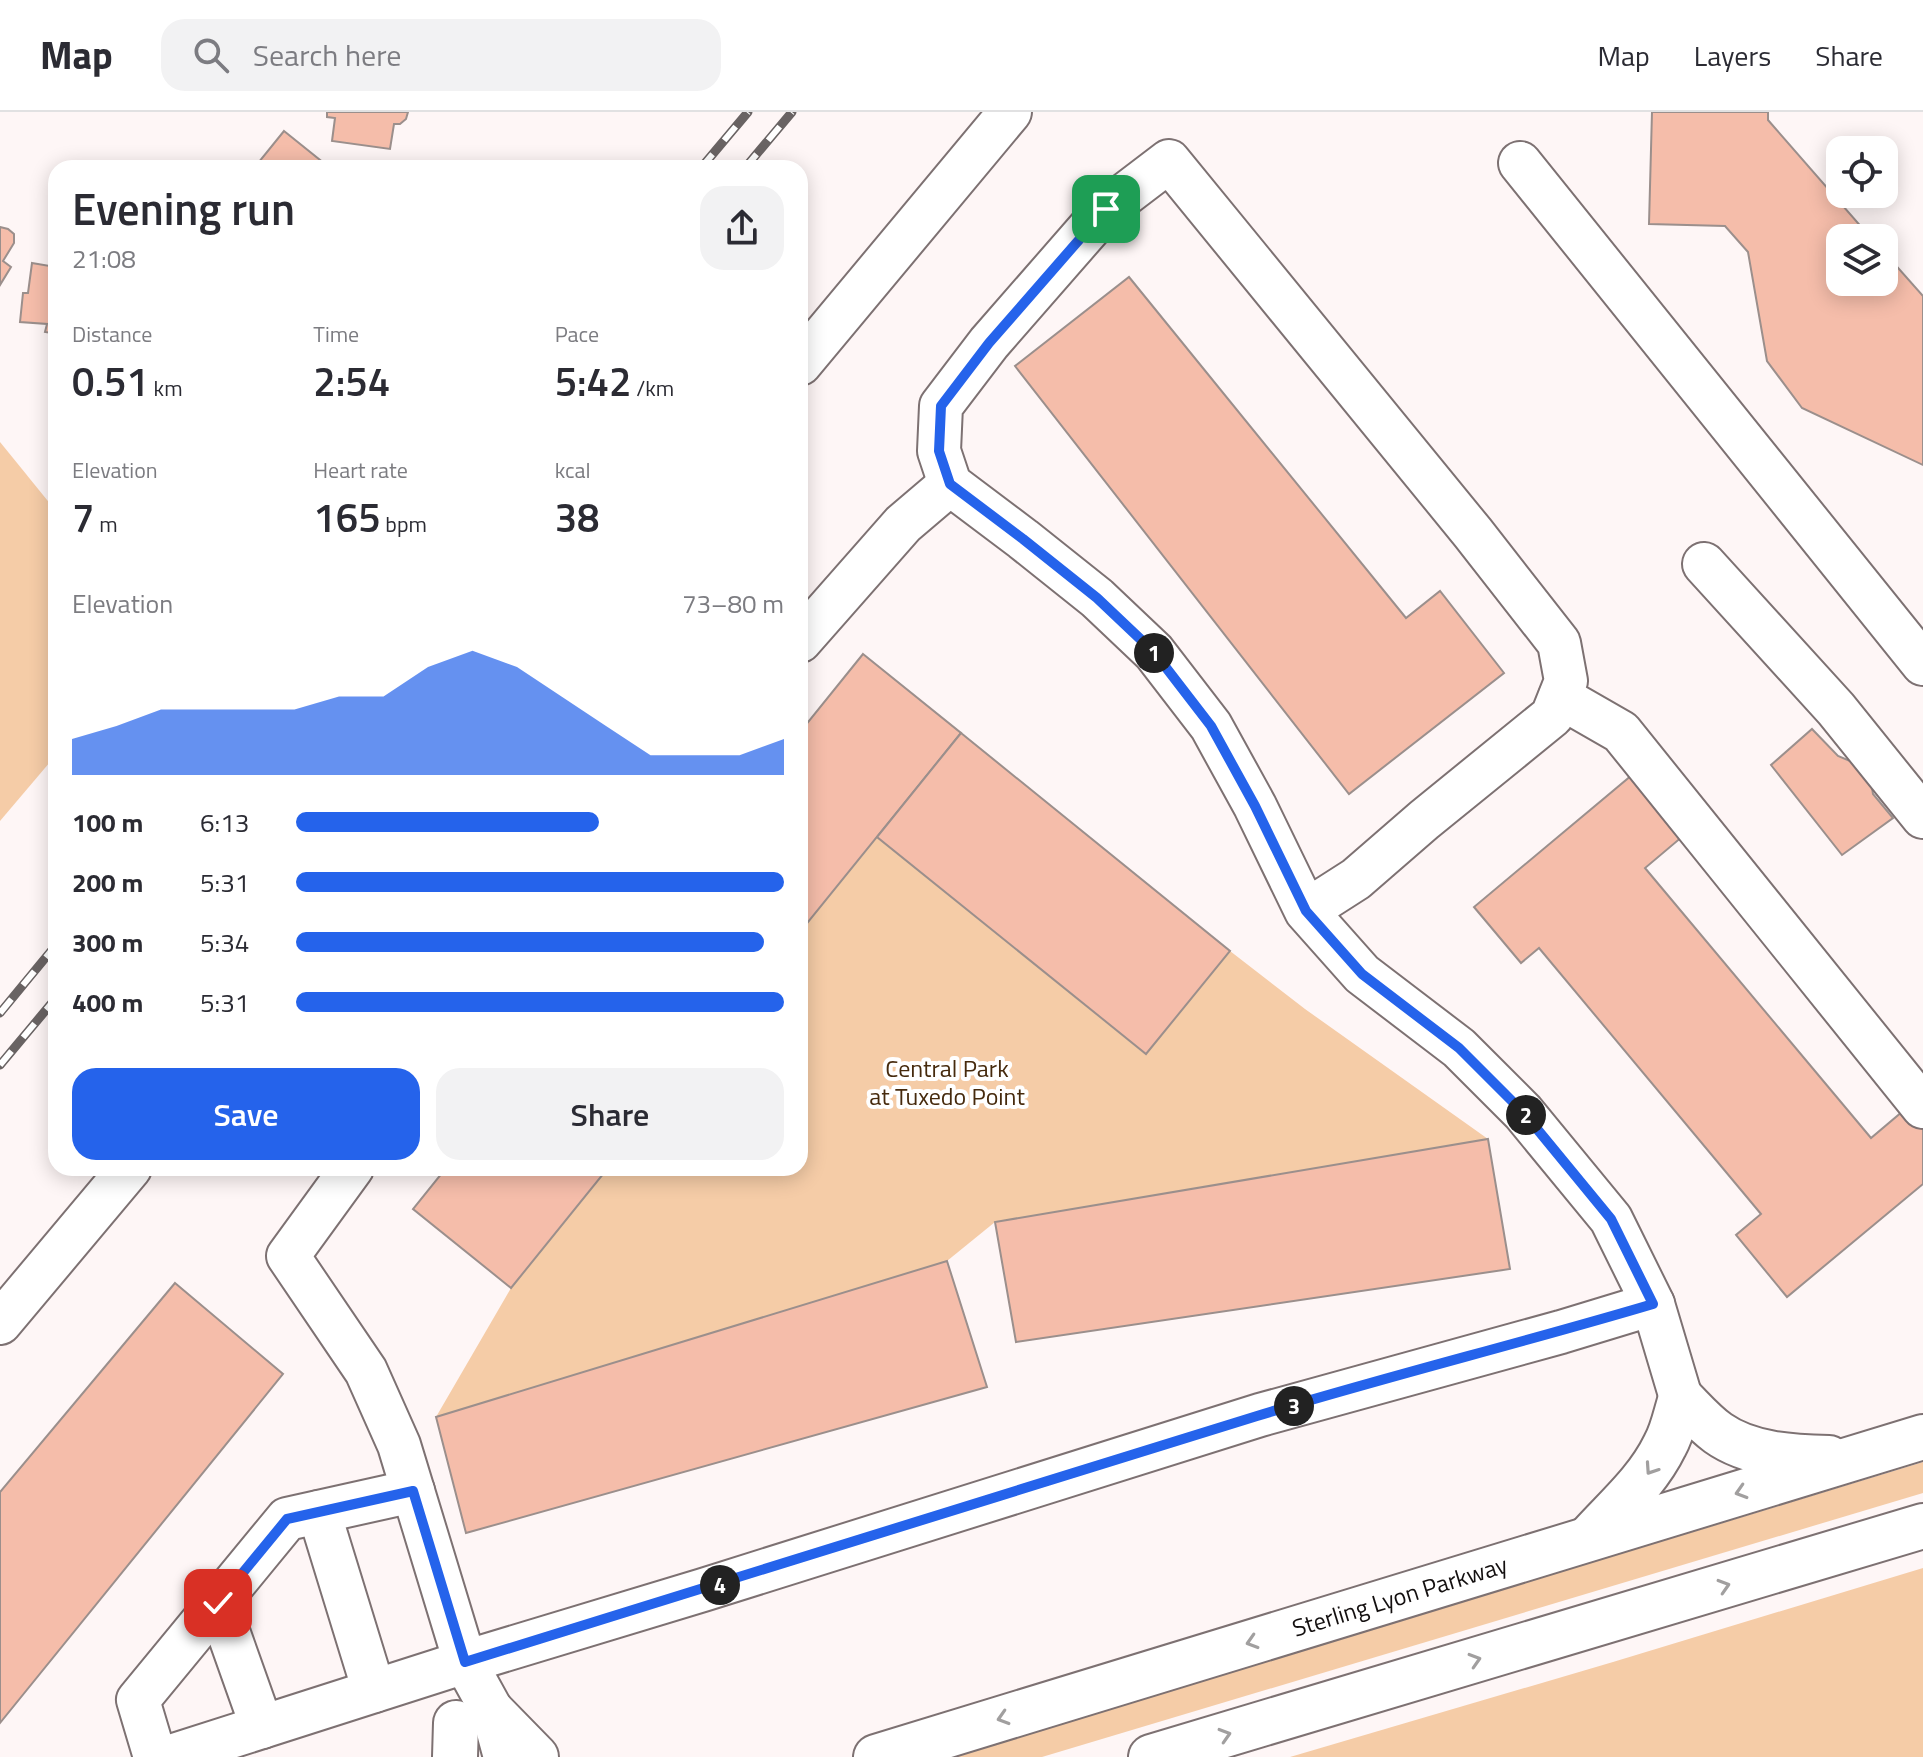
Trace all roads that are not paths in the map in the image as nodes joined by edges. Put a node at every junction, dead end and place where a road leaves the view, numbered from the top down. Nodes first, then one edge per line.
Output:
1 (1010, 112) edge
2 (1520, 163) dead end
3 (808, 354) edge
4 (950, 484) junction
5 (1704, 564) dead end
6 (808, 632) edge
7 (1923, 664) edge
8 (1560, 697) junction
9 (1923, 817) edge
10 (1306, 911) junction
11 (1923, 1107) edge
12 (123, 1176) edge
13 (346, 1176) edge
14 (1653, 1304) junction
15 (0, 1323) edge
16 (1681, 1398) junction
17 (1923, 1437) edge
18 (1851, 1459) junction
19 (413, 1491) junction
20 (319, 1512) junction
21 (1923, 1526) edge
22 (1587, 1539) junction
23 (218, 1603) junction
24 (465, 1662) junction
25 (374, 1691) junction
26 (262, 1727) junction
27 (468, 1738) edge
28 (155, 1757) edge
29 (168, 1757) edge
30 (505, 1757) edge
31 (536, 1757) edge
32 (876, 1757) edge
33 (1151, 1757) edge

1 - 3 lane
2 - 7 lane
4 - 6 lane
4 - 8 lane
4 - 10 lane
5 - 9 lane
8 - 10 lane
8 - 11 lane
10 - 14 lane
12 - 15 lane
13 - 19 lane
14 - 16 lane
14 - 24 lane
16 - 18 main road
16 -> 22 main road
17 - 18 main road, Sterling Lyon Parkway
18 -> 22 main road, Sterling Lyon Parkway
19 - 20 lane
19 - 24 lane
20 - 23 lane
20 - 25 lane
33 -> 21 main road
22 -> 32 main road, Sterling Lyon Parkway
23 - 26 lane
23 - 28 lane
24 - 25 lane
24 - 27 lane
25 - 26 lane
26 - 29 lane
27 - 30 lane
27 - 31 main road

